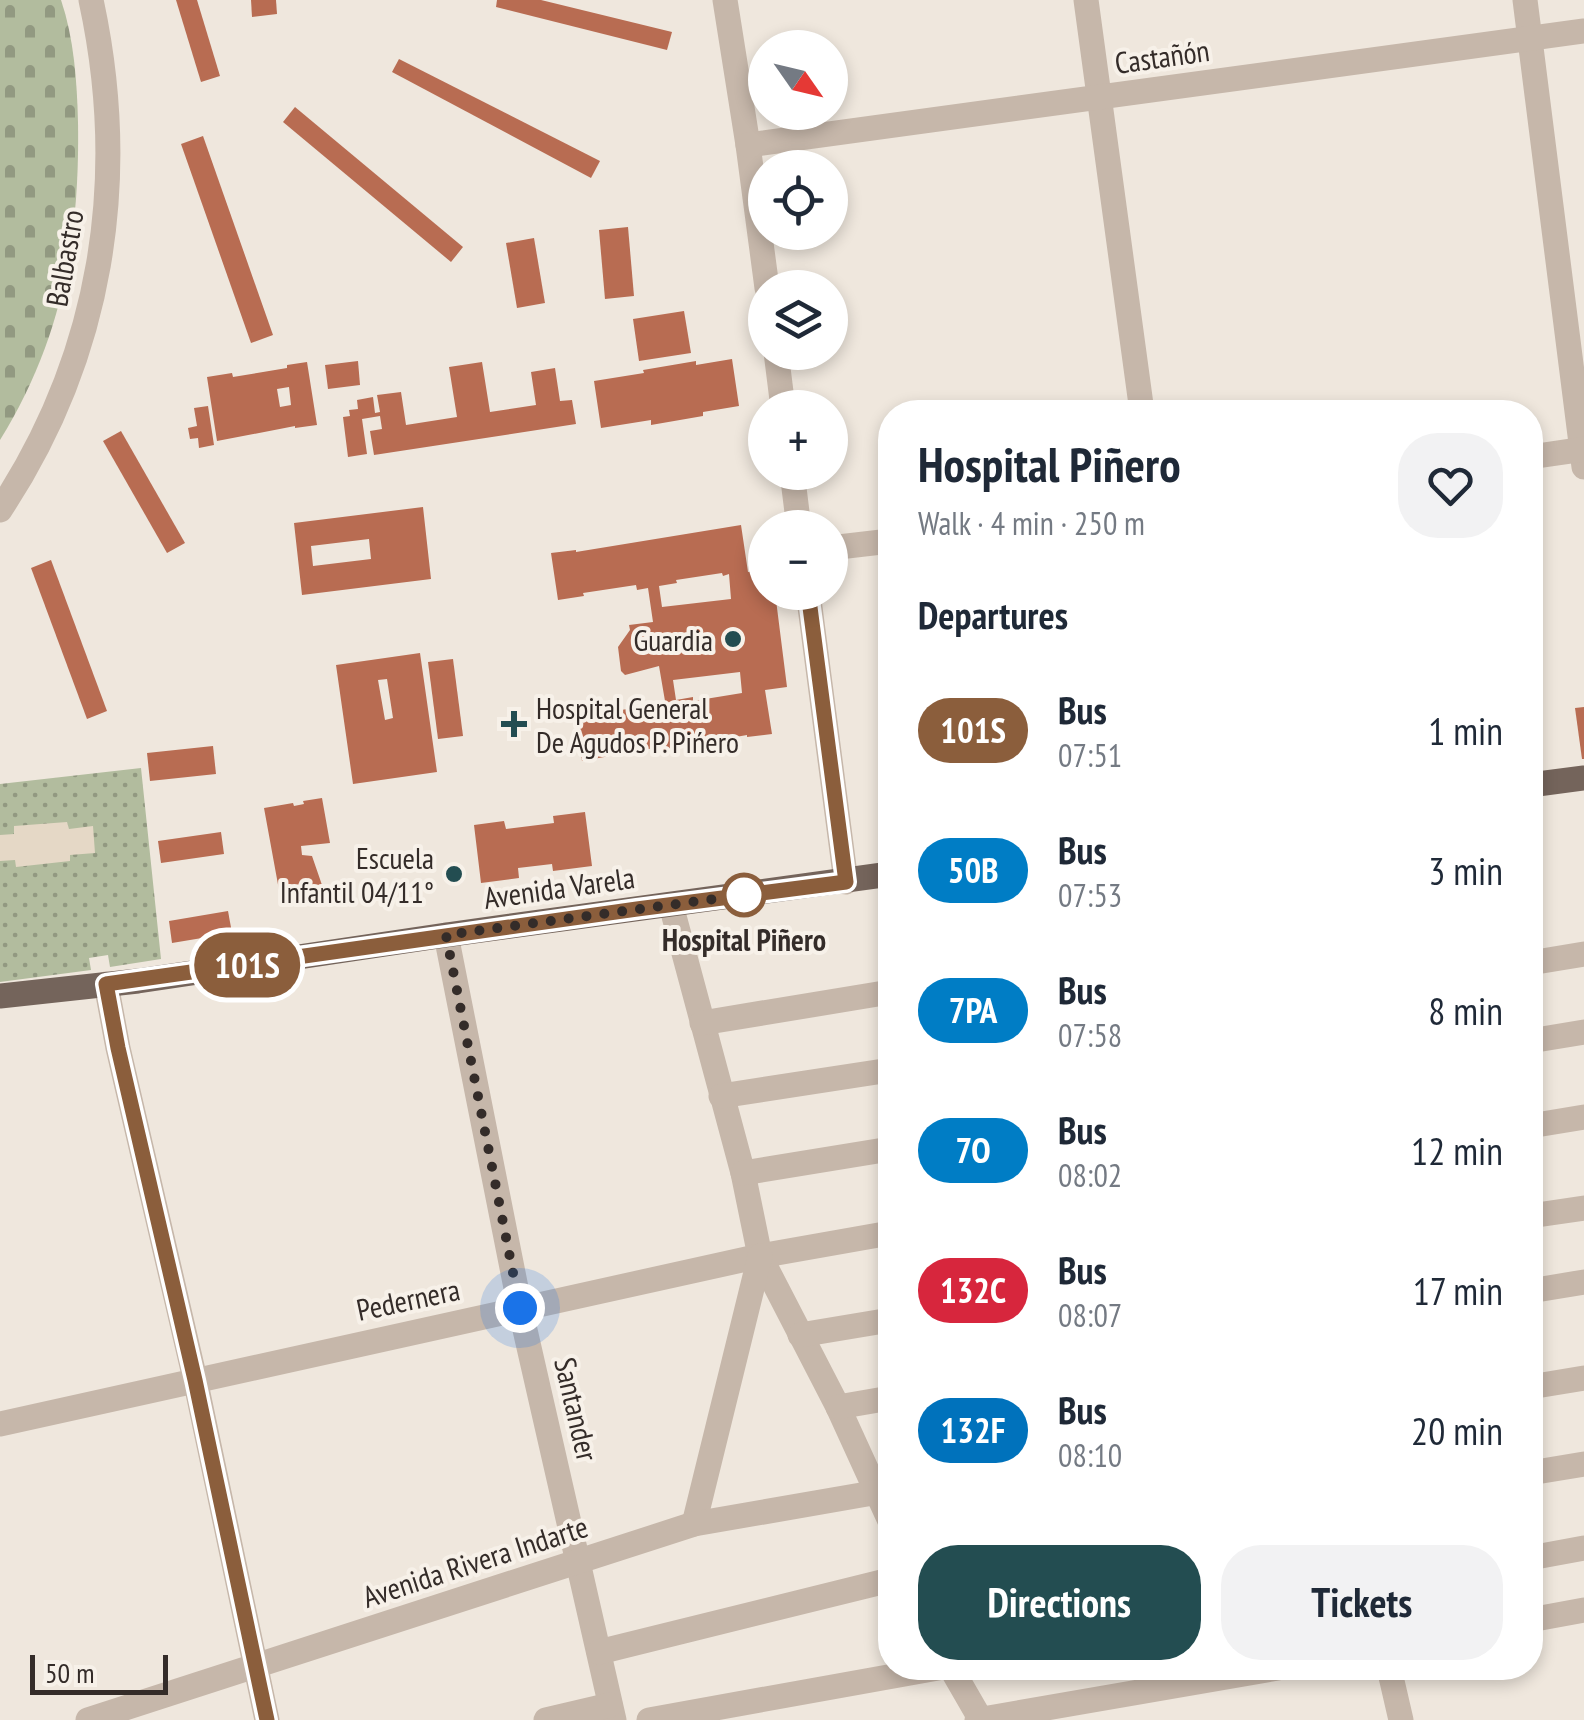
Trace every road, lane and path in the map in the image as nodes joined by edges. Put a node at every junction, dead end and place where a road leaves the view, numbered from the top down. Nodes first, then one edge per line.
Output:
1 (91, 0) edge
2 (725, 0) edge
3 (1086, 0) edge
4 (1525, 0) edge
5 (1584, 31) edge
6 (1530, 38) junction
7 (1099, 98) junction
8 (748, 145) junction
9 (765, 270) edge
10 (1140, 400) edge
11 (1583, 455) edge
12 (1543, 456) edge
13 (0, 510) edge
14 (878, 542) edge
15 (848, 546) edge
16 (810, 610) edge
17 (1584, 778) edge
18 (1543, 783) edge
19 (878, 876) edge
20 (846, 882) junction
21 (671, 905) junction
22 (446, 935) junction
23 (1584, 954) edge
24 (1543, 961) edge
25 (106, 984) junction
26 (878, 994) edge
27 (0, 996) edge
28 (702, 1023) junction
29 (1584, 1032) edge
30 (1543, 1038) edge
31 (878, 1072) edge
32 (721, 1096) junction
33 (1584, 1117) edge
34 (1543, 1124) edge
35 (878, 1150) edge
36 (743, 1174) junction
37 (1584, 1208) edge
38 (1543, 1214) edge
39 (878, 1235) edge
40 (760, 1256) junction
41 (1584, 1282) edge
42 (1543, 1289) edge
43 (520, 1308) junction
44 (878, 1322) edge
45 (800, 1335) junction
46 (1584, 1378) edge
47 (195, 1380) junction
48 (1543, 1385) edge
49 (878, 1400) edge
50 (838, 1408) junction
51 (0, 1424) edge
52 (1584, 1464) edge
53 (1543, 1471) edge
54 (878, 1482) edge
55 (878, 1492) edge
56 (694, 1524) junction
57 (1584, 1548) edge
58 (1543, 1556) edge
59 (578, 1560) junction
60 (878, 1583) edge
61 (1584, 1610) edge
62 (1543, 1618) edge
63 (599, 1652) junction
64 (256, 1667) junction
65 (878, 1679) edge
66 (958, 1680) edge
67 (1209, 1680) edge
68 (1392, 1680) edge
69 (612, 1713) edge
70 (88, 1720) edge
71 (267, 1720) edge
72 (546, 1720) edge
73 (649, 1720) edge
74 (980, 1720) edge
75 (1401, 1720) edge

1 - 13 street, Balbastro
2 - 8 street
3 - 7 street
4 - 6 street
5 - 6 street, Castañón
6 - 7 street, Castañón
6 - 11 street
7 - 8 street, Castañón
7 - 10 street
8 - 9 street
11 - 12 street
14 - 15 street
16 - 20 street
17 - 18 main road
19 - 20 main road, Avenida Varela
20 - 21 main road, Avenida Varela
21 - 22 main road, Avenida Varela
21 - 28 street
22 - 25 main road, Avenida Varela
22 - 43 street, Santander
23 - 24 street
25 - 27 main road, Avenida Varela
25 - 47 street
26 - 28 street
28 - 32 street
29 - 30 street
31 - 32 street
32 - 36 street
33 - 34 street
35 - 36 street
36 - 40 street
37 - 38 street
39 - 40 street, Pedernera
40 - 43 street, Pedernera
40 - 45 street
40 - 56 street
41 - 42 street
43 - 47 street, Pedernera
43 - 59 street, Santander
44 - 45 street
45 - 50 street
46 - 48 street
47 - 51 street, Pedernera
47 - 64 street
49 - 50 street
50 - 54 street
52 - 53 street
55 - 56 street, Avenida Rivera Indarte
56 - 59 street, Avenida Rivera Indarte
57 - 58 street
59 - 63 street, Santander
59 - 64 street, Avenida Rivera Indarte
60 - 63 street
61 - 62 street
63 - 69 street, Santander
64 - 70 street, Avenida Rivera Indarte
64 - 71 street
65 - 73 street
66 - 74 street
67 - 74 street
68 - 75 street
69 - 72 street

